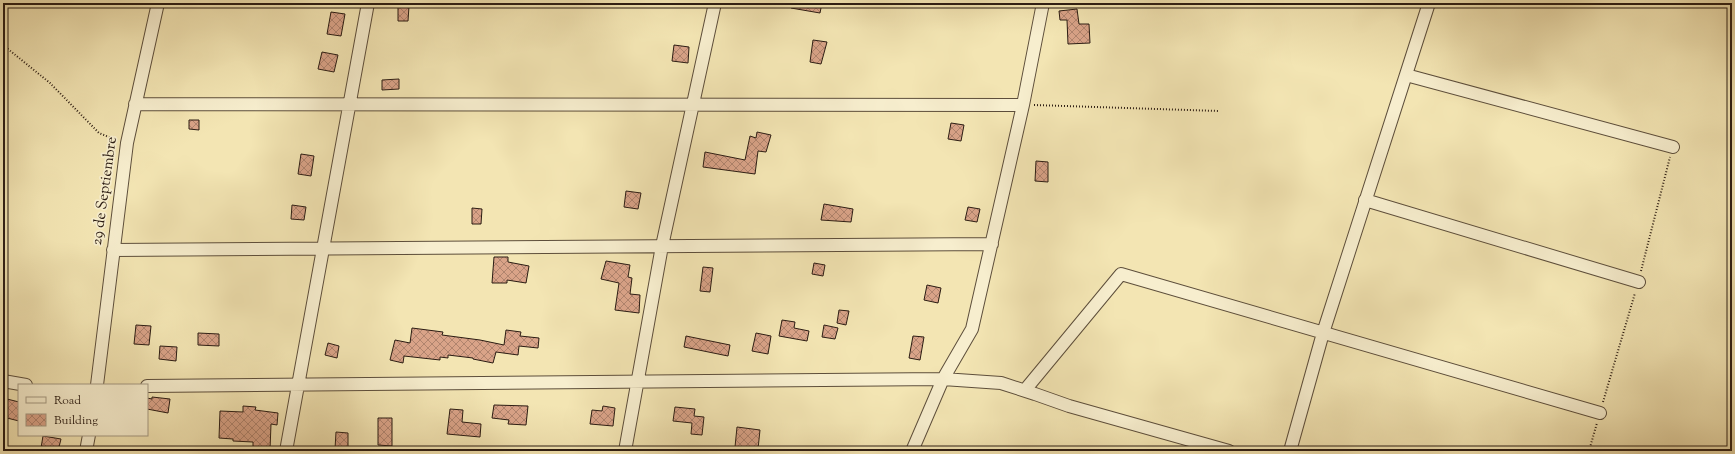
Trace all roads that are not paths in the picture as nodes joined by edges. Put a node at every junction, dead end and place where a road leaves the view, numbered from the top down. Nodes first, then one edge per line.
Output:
1 (158, 3) edge
2 (368, 3) edge
3 (715, 3) edge
4 (1043, 3) edge
5 (1429, 3) edge
6 (1406, 75) junction
7 (135, 104) junction
8 (349, 104) junction
9 (693, 105) junction
10 (1023, 105) junction
11 (1673, 147) road end
12 (1365, 200) junction
13 (992, 244) junction
14 (662, 246) junction
15 (322, 248) junction
16 (113, 250) junction
17 (1639, 282) road end
18 (1323, 333) junction
19 (944, 380) junction
20 (3, 381) edge
21 (636, 382) junction
22 (20, 384) edge
23 (97, 384) edge
24 (297, 384) junction
25 (148, 386) edge
26 (1025, 390) junction
27 (1600, 413) road end
28 (89, 436) edge
29 (86, 451) edge
30 (286, 451) edge
31 (625, 451) edge
32 (912, 451) edge
33 (1229, 451) edge
34 (1290, 451) edge

1 - 7 street, 29 de Septiembre
2 - 8 street
3 - 9 street
4 - 10 street
5 - 6 street
6 - 11 street
6 - 12 street
7 - 8 street
7 - 16 street, 29 de Septiembre
8 - 9 street
8 - 15 street
9 - 10 street
9 - 14 street
10 - 13 street
12 - 17 street
12 - 18 street
13 - 14 street
13 - 19 street
14 - 15 street
14 - 21 street
15 - 16 street
15 - 24 street
16 - 23 street, 29 de Septiembre
18 - 26 street
18 - 27 street
18 - 34 street
19 - 21 street
19 - 26 street
19 - 32 street
20 - 22 street
21 - 24 street
21 - 31 street
24 - 25 street
24 - 30 street
26 - 33 street
28 - 29 street

